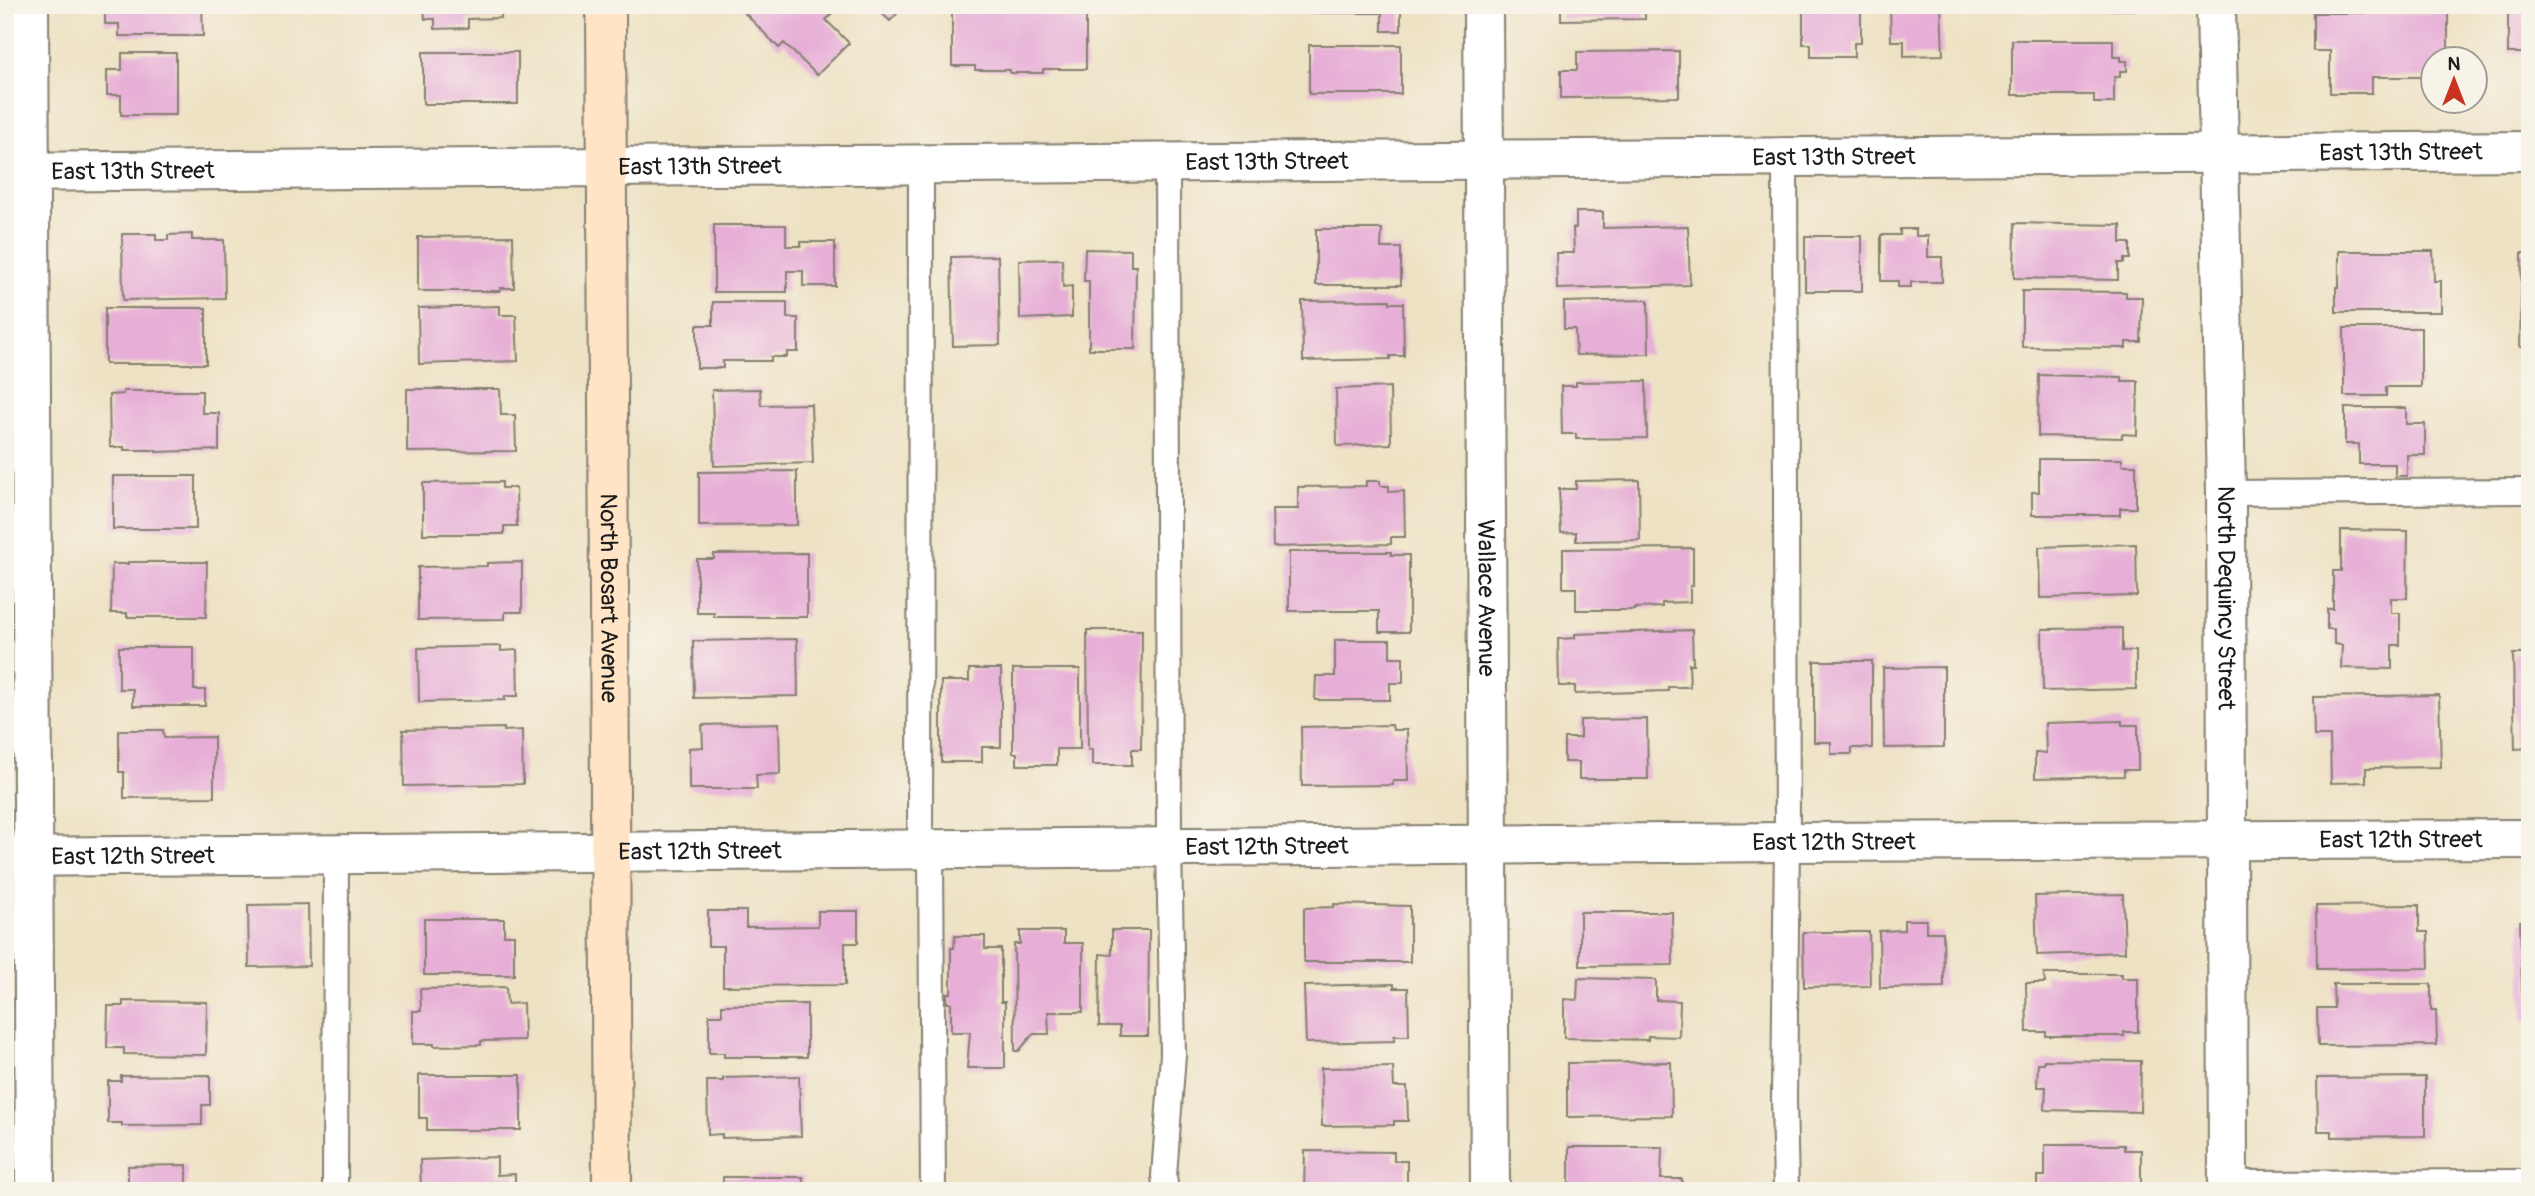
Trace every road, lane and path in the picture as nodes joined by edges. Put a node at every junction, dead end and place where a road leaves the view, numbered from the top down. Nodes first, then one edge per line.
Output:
1 (29, 5) edge
2 (606, 5) edge
3 (1483, 5) edge
4 (2216, 5) edge
5 (2530, 151) edge
6 (2220, 154) junction
7 (1785, 157) junction
8 (1484, 160) junction
9 (1167, 163) junction
10 (921, 165) junction
11 (607, 168) junction
12 (18, 172) edge
13 (2530, 491) edge
14 (2226, 494) junction
15 (2530, 839) edge
16 (2227, 841) junction
17 (1787, 842) junction
18 (1488, 845) junction
19 (1170, 847) junction
20 (925, 849) junction
21 (610, 851) junction
22 (336, 854) junction
23 (19, 856) edge
24 (2530, 1182) edge
25 (2228, 1187) edge
26 (35, 1191) edge
27 (335, 1191) edge
28 (612, 1191) edge
29 (933, 1191) edge
30 (1166, 1191) edge
31 (1490, 1191) edge
32 (1786, 1191) edge

1 - 12 street
2 - 11 street, North Bosart Avenue
3 - 8 street, Wallace Avenue
4 - 6 street, North Dequincy Street
5 - 6 street, East 13th Street
6 - 7 street, East 13th Street
6 - 14 street, North Dequincy Street
7 - 8 street, East 13th Street
7 - 17 lane
8 - 9 street, East 13th Street
8 - 18 street, Wallace Avenue
9 - 10 street, East 13th Street
9 - 19 lane
10 - 11 street, East 13th Street
10 - 20 lane
11 - 12 street, East 13th Street
11 - 21 street, North Bosart Avenue
12 - 23 street
13 - 14 lane
14 - 16 street, North Dequincy Street
15 - 16 street, East 12th Street
16 - 17 street, East 12th Street
16 - 25 street, North Dequincy Street
17 - 18 street, East 12th Street
17 - 32 lane
18 - 19 street, East 12th Street
18 - 31 street, Wallace Avenue
19 - 20 street, East 12th Street
19 - 30 lane
20 - 21 street, East 12th Street
20 - 29 lane
21 - 22 street, East 12th Street
21 - 28 street, North Bosart Avenue
22 - 23 street, East 12th Street
22 - 27 lane
23 - 26 street
24 - 25 lane

